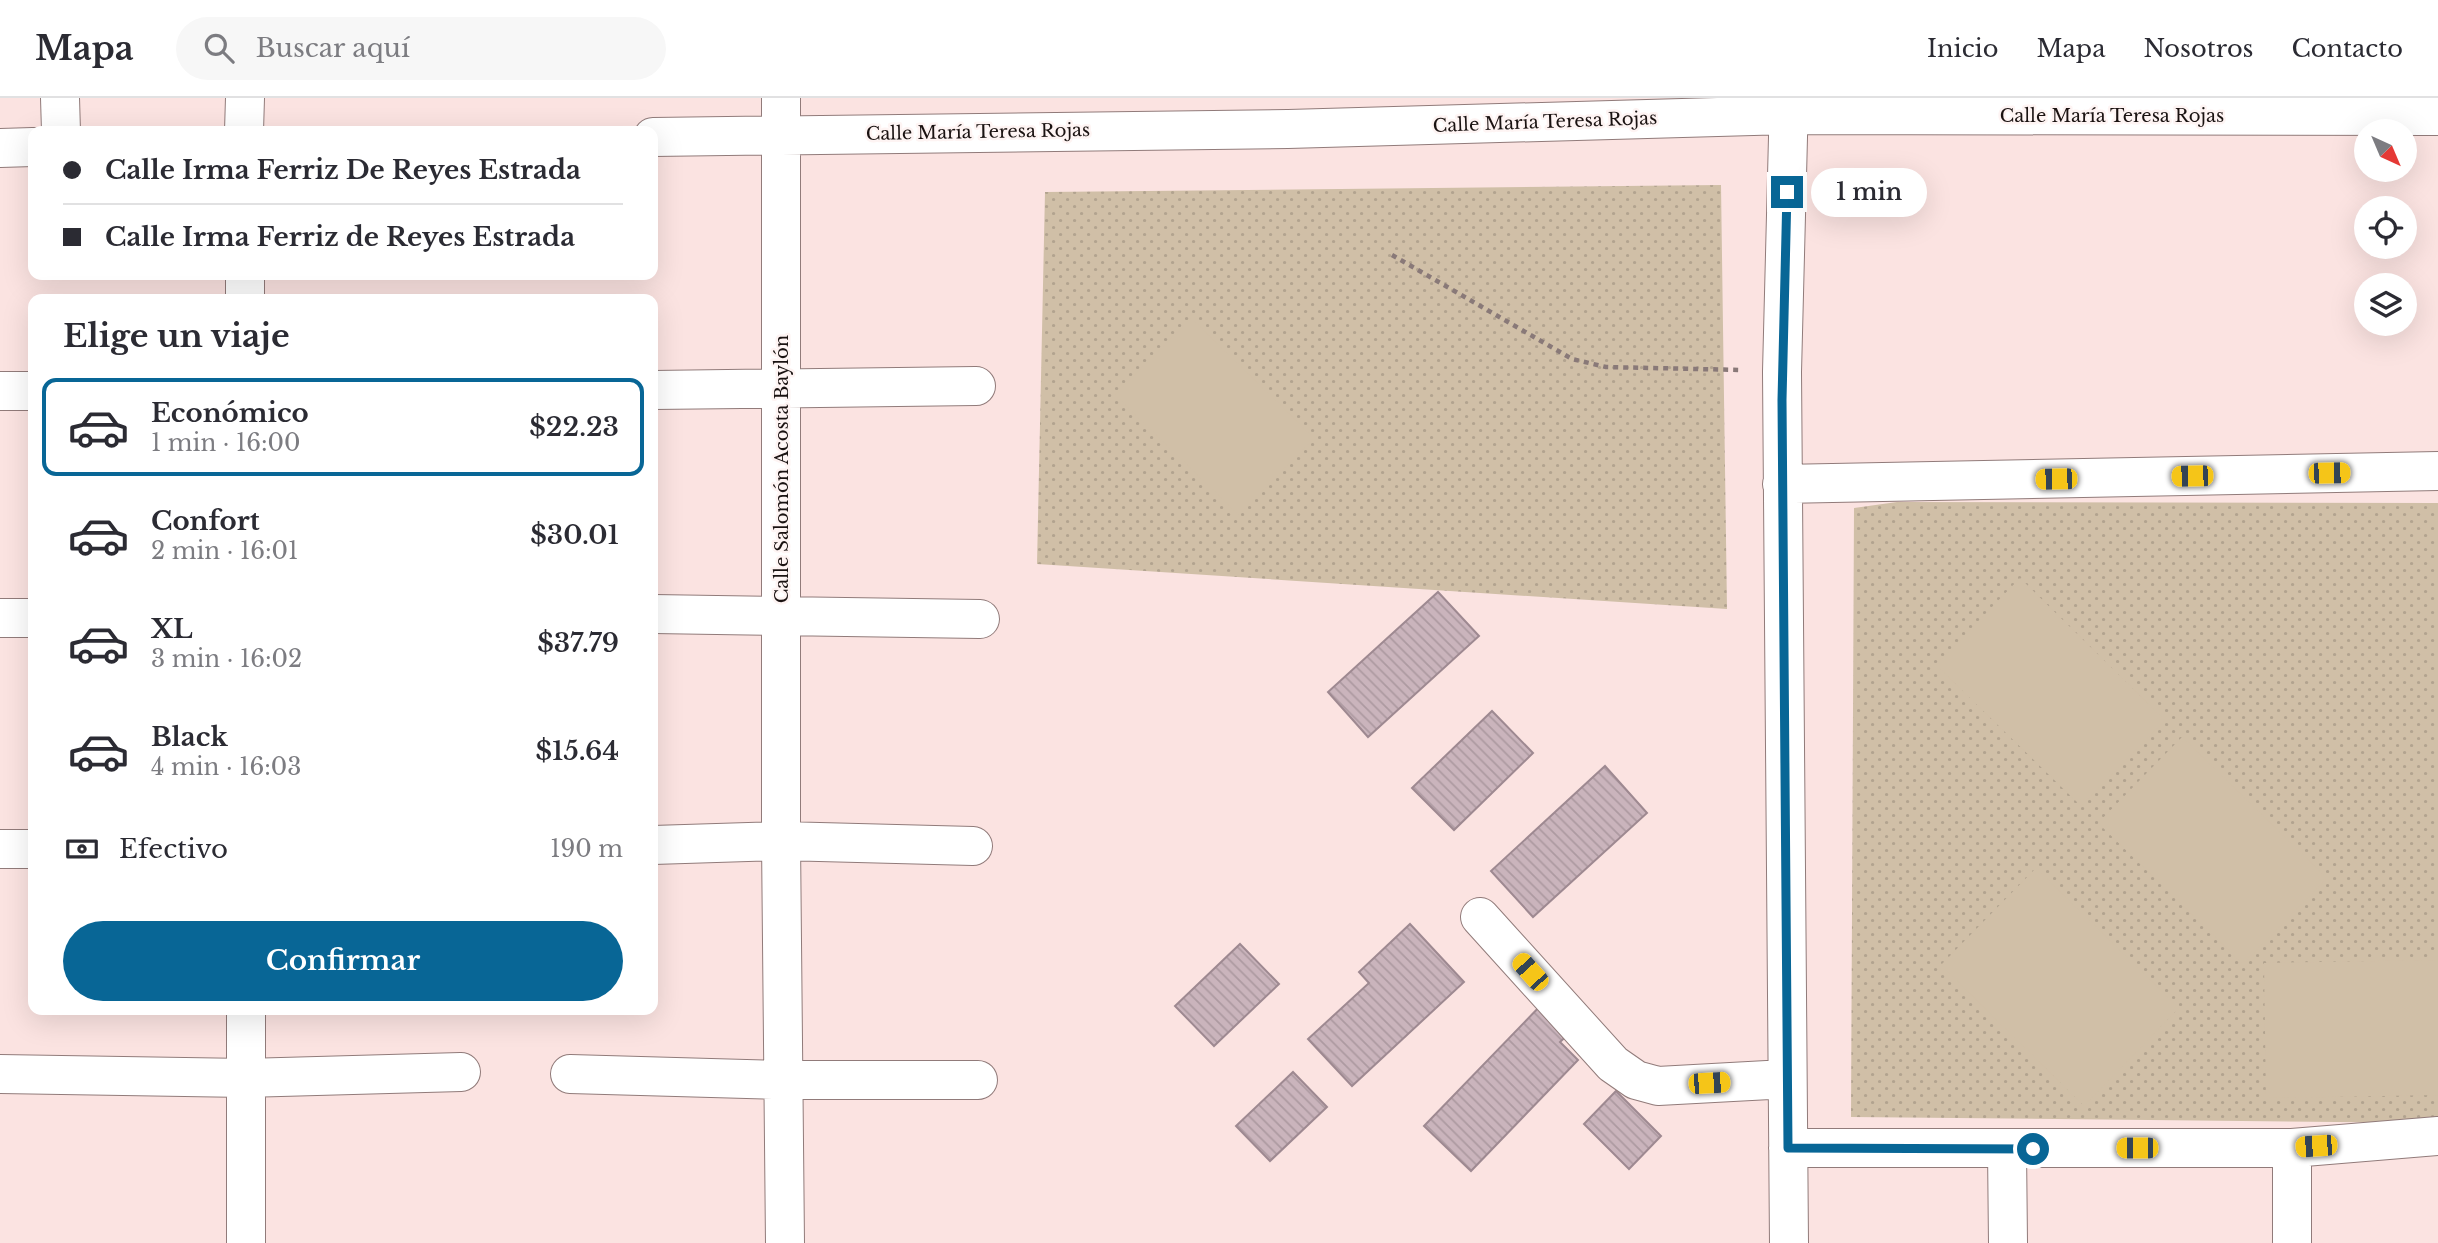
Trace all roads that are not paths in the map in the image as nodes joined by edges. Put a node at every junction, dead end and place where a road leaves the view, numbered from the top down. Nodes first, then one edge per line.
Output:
1 (60, 98) edge
2 (245, 98) edge
3 (1789, 107) edge
4 (1288, 114) edge
5 (781, 116) edge
6 (2438, 116) edge
7 (61, 126) edge
8 (244, 126) edge
9 (658, 135) edge
10 (28, 147) edge
11 (0, 148) edge
12 (976, 386) dead end
13 (658, 390) edge
14 (781, 390) junction
15 (0, 391) edge
16 (28, 391) edge
17 (2438, 471) edge
18 (1782, 484) junction
19 (658, 614) edge
20 (782, 615) junction
21 (0, 618) edge
22 (28, 618) edge
23 (981, 619) dead end
24 (781, 841) junction
25 (658, 845) edge
26 (973, 846) dead end
27 (0, 849) edge
28 (28, 849) edge
29 (1480, 917) dead end
30 (246, 1015) edge
31 (461, 1072) dead end
32 (0, 1074) edge
33 (570, 1074) dead end
34 (246, 1078) junction
35 (1787, 1079) junction
36 (784, 1080) junction
37 (978, 1080) dead end
38 (2438, 1136) edge
39 (2292, 1147) junction
40 (1788, 1148) junction
41 (2007, 1149) junction
42 (246, 1243) edge
43 (785, 1243) edge
44 (1789, 1243) edge
45 (2008, 1243) edge
46 (2292, 1243) edge

1 - 7 street
2 - 8 street
3 - 4 street, Calle María Teresa Rojas
3 - 6 street, Calle María Teresa Rojas
3 - 18 street
4 - 5 street, Calle María Teresa Rojas
5 - 9 street, Calle María Teresa Rojas
5 - 14 street, Calle Salomón Acosta Baylón
10 - 11 street
12 - 14 street
13 - 14 street
14 - 20 street, Calle Salomón Acosta Baylón
15 - 16 street
17 - 18 street
18 - 35 street
19 - 20 street
20 - 23 street
20 - 24 street, Calle Salomón Acosta Baylón
21 - 22 street
24 - 25 street
24 - 26 street
24 - 36 street, Calle Salomón Acosta Baylón
27 - 28 street
29 - 35 street
30 - 34 street
31 - 34 street
32 - 34 street
33 - 36 street
34 - 42 street
35 - 40 street
36 - 37 street
36 - 43 street, Calle Salomón Acosta Baylón
38 - 39 street
39 - 41 street
39 - 46 street
40 - 41 street
40 - 44 street
41 - 45 street

